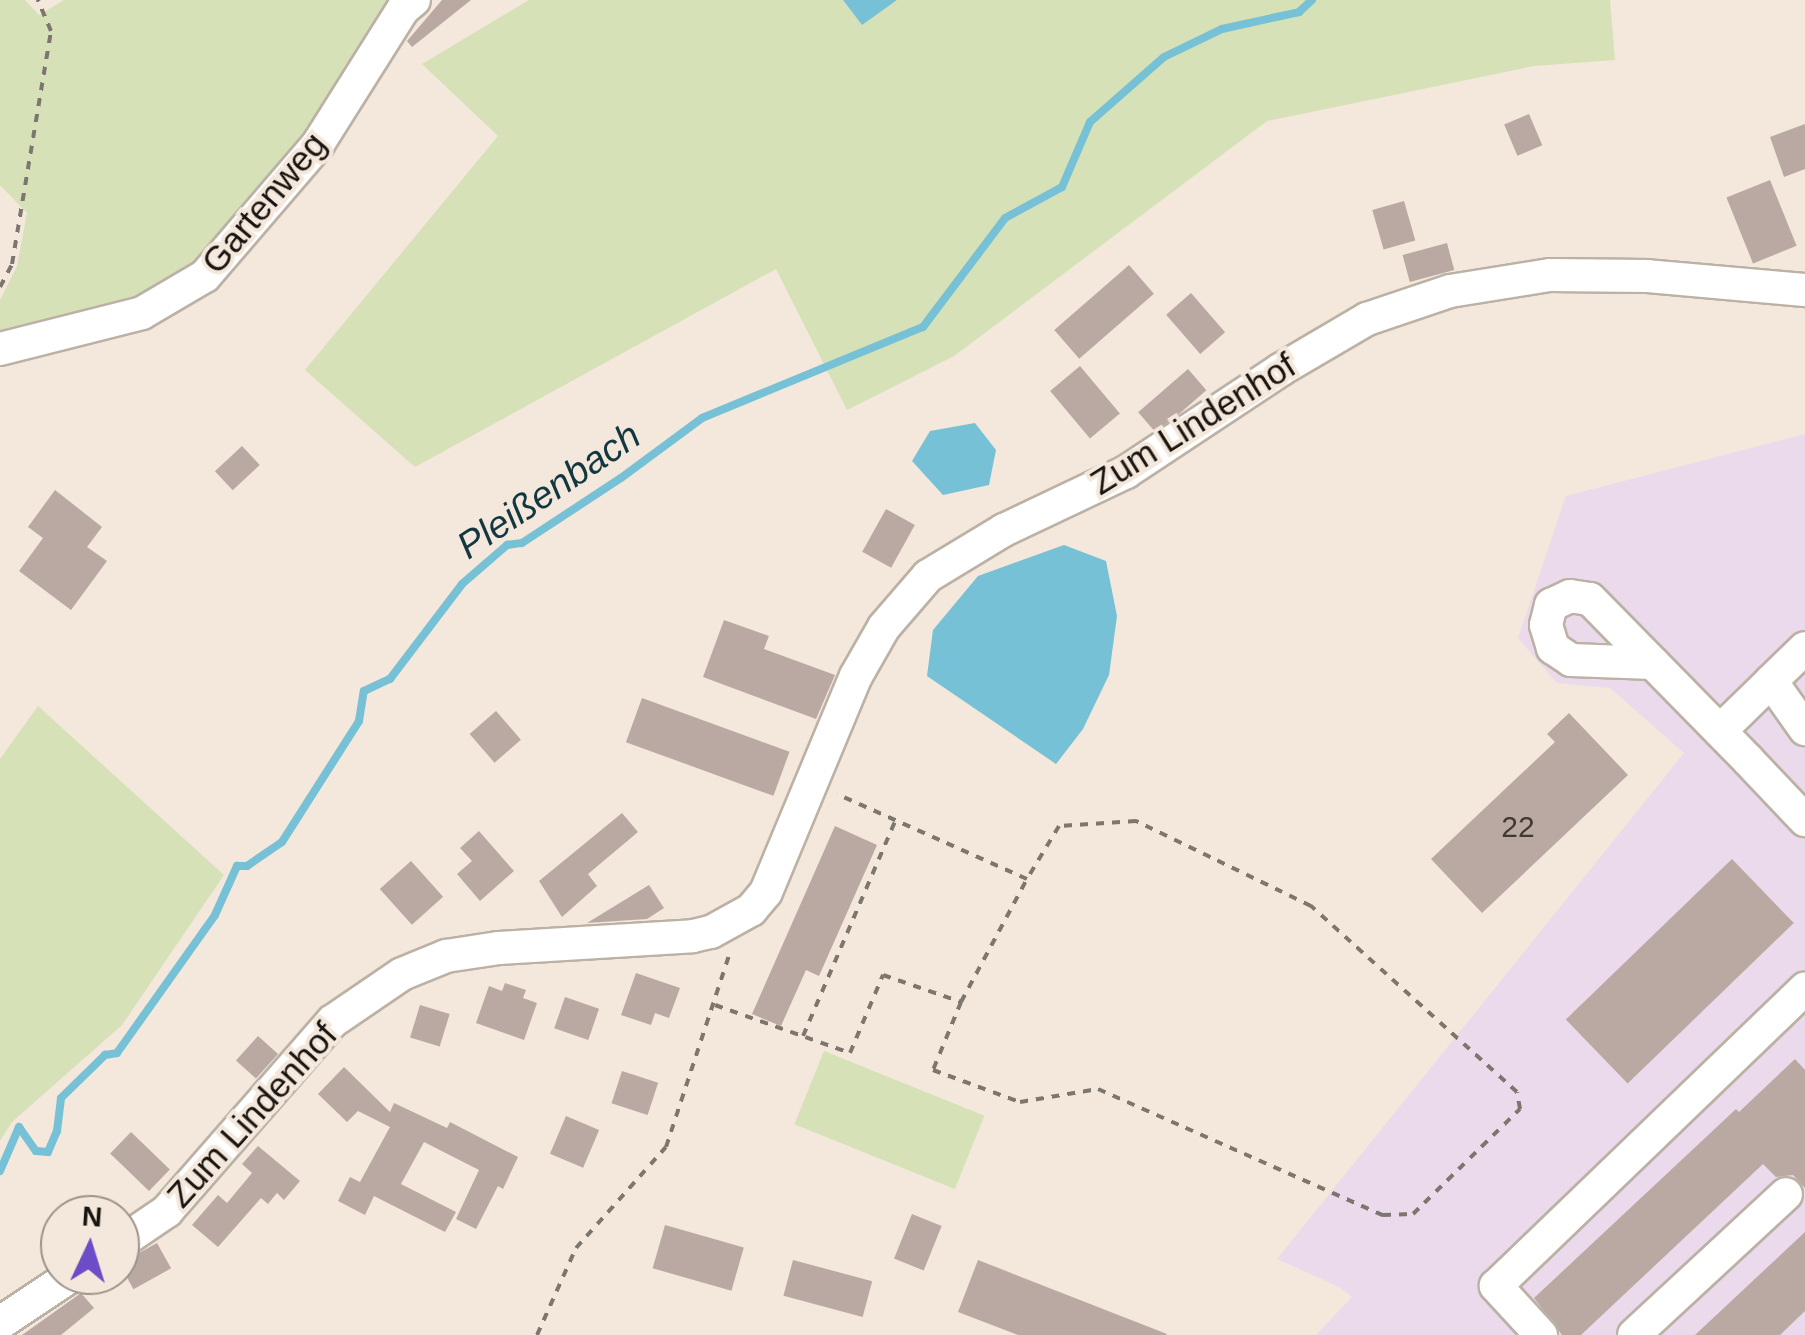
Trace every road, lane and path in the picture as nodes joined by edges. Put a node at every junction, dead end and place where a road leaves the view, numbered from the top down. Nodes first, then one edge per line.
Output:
1 (38, 0) edge
2 (414, 0) edge
3 (0, 287) edge
4 (1805, 290) edge
5 (0, 349) edge
6 (1805, 648) edge
7 (1653, 664) dead end
8 (1771, 681) junction
9 (1725, 726) junction
10 (1805, 730) edge
11 (814, 784) junction
12 (1805, 820) edge
13 (896, 821) junction
14 (1027, 880) junction
15 (733, 922) junction
16 (1805, 989) edge
17 (961, 1002) junction
18 (715, 1006) junction
19 (803, 1036) junction
20 (1786, 1194) dead end
21 (140, 1230) edge
22 (42, 1295) edge
23 (0, 1323) edge
24 (537, 1335) edge
25 (1542, 1335) edge
26 (1634, 1335) edge

1 - 3 path
2 - 5 street, Gartenweg
4 - 11 street, Zum Lindenhof
6 - 8 street
7 - 9 street
8 - 9 street
8 - 10 street
9 - 12 street
11 - 13 path
11 - 15 street, Zum Lindenhof
13 - 14 path
13 - 19 path
14 - 17 path
14 - 17 path
15 - 18 path
15 - 21 street, Zum Lindenhof
16 - 25 street
17 - 19 path
18 - 19 path
18 - 24 path
20 - 26 street
22 - 23 street

